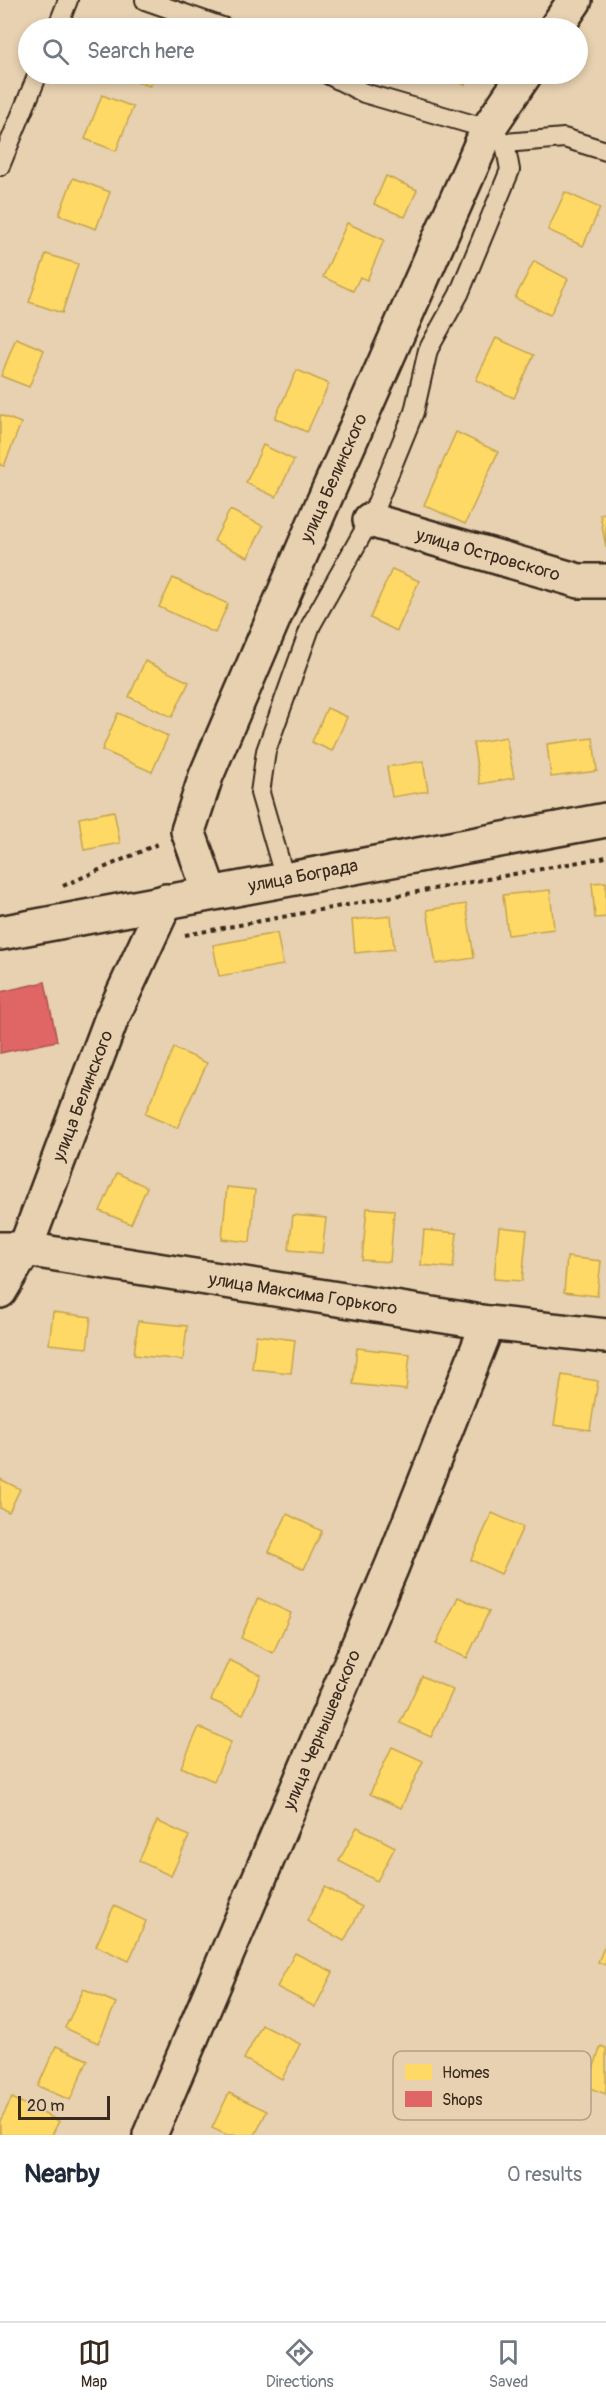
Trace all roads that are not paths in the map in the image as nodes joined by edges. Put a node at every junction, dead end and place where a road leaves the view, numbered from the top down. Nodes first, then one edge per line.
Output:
1 (69, 0) edge
2 (145, 0) edge
3 (575, 0) edge
4 (61, 18) edge
5 (196, 18) edge
6 (563, 18) edge
7 (34, 84) edge
8 (346, 84) edge
9 (520, 84) edge
10 (496, 136) junction
11 (606, 151) edge
12 (0, 166) edge
13 (370, 520) junction
14 (606, 581) edge
15 (606, 819) edge
16 (285, 879) junction
17 (210, 893) junction
18 (166, 901) junction
19 (0, 933) edge
20 (13, 1249) edge
21 (0, 1291) edge
22 (488, 1323) junction
23 (606, 1336) edge
24 (150, 2135) edge

1 - 4 lane
2 - 5 lane
3 - 6 street
7 - 12 lane
8 - 10 lane
9 - 10 street, улица Белинского
10 - 11 lane
10 - 13 lane
10 - 17 street, улица Белинского
13 - 14 street, улица Островского
13 - 16 lane
15 - 16 street, улица Бограда
16 - 17 street, улица Бограда
17 - 18 street, улица Бограда
18 - 19 street, улица Бограда
18 - 20 street, улица Белинского
20 - 21 street, улица Белинского
20 - 22 street, улица Максима Горького
22 - 23 street, улица Максима Горького
22 - 24 street, улица Чернышевского

